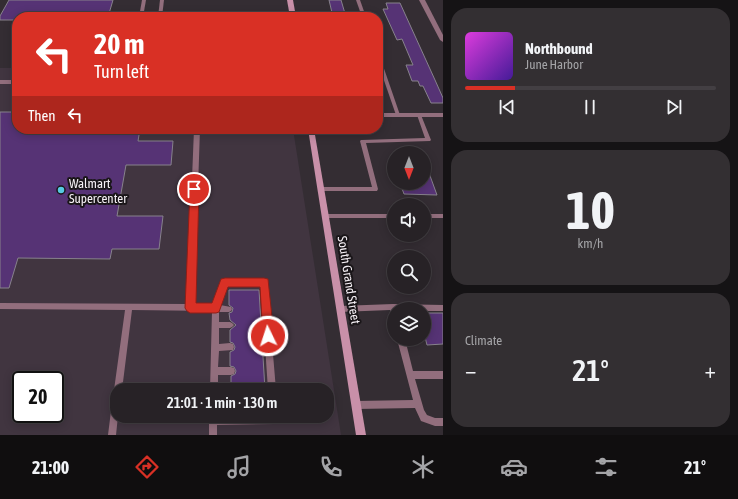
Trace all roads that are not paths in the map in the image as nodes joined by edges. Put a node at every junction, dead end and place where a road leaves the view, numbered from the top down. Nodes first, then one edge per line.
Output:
1 (144, 0) edge
2 (162, 0) edge
3 (290, 0) edge
4 (358, 0) edge
5 (422, 0) edge
6 (142, 12) edge
7 (161, 12) edge
8 (292, 12) edge
9 (362, 12) edge
10 (443, 40) edge
11 (383, 72) edge
12 (0, 82) edge
13 (12, 82) edge
14 (383, 115) edge
15 (398, 115) junction
16 (419, 115) junction
17 (443, 115) edge
18 (197, 134) edge
19 (312, 134) edge
20 (321, 189) junction
21 (325, 216) junction
22 (387, 216) edge
23 (431, 216) edge
24 (443, 216) edge
25 (0, 306) edge
26 (129, 307) junction
27 (190, 308) junction
28 (216, 308) junction
29 (229, 308) dead end
30 (340, 308) junction
31 (431, 308) edge
32 (443, 308) edge
33 (387, 310) edge
34 (215, 326) junction
35 (230, 326) dead end
36 (403, 346) edge
37 (215, 348) junction
38 (230, 348) dead end
39 (214, 371) junction
40 (231, 372) dead end
41 (410, 375) junction
42 (443, 375) edge
43 (119, 383) edge
44 (214, 383) edge
45 (270, 383) edge
46 (418, 404) junction
47 (356, 405) junction
48 (443, 422) edge
49 (114, 423) edge
50 (213, 423) edge
51 (112, 435) edge
52 (213, 435) edge
53 (361, 435) edge

1 - 6 lane
2 - 7 lane
3 - 8 main road
4 - 9 lane
5 - 10 street
11 - 15 lane
12 - 13 lane
14 - 15 street
15 - 16 street
16 - 17 street
16 - 20 lane
18 - 27 lane
19 - 20 main road, South Grand Street
20 - 21 main road, South Grand Street
21 - 22 lane
21 - 30 main road, South Grand Street
23 - 24 lane
25 - 26 lane
26 - 27 lane
26 - 43 lane
27 - 28 lane
28 - 29 lane
28 - 34 lane
28 - 45 lane
30 - 33 lane
30 - 47 main road, South Grand Street
31 - 32 lane
34 - 35 lane
34 - 37 lane
36 - 41 lane
37 - 38 lane
37 - 39 lane
39 - 40 lane
39 - 44 lane
41 - 42 lane
41 - 46 lane
46 - 47 lane
46 - 48 lane
47 - 53 main road, South Grand Street
49 - 51 lane
50 - 52 lane

